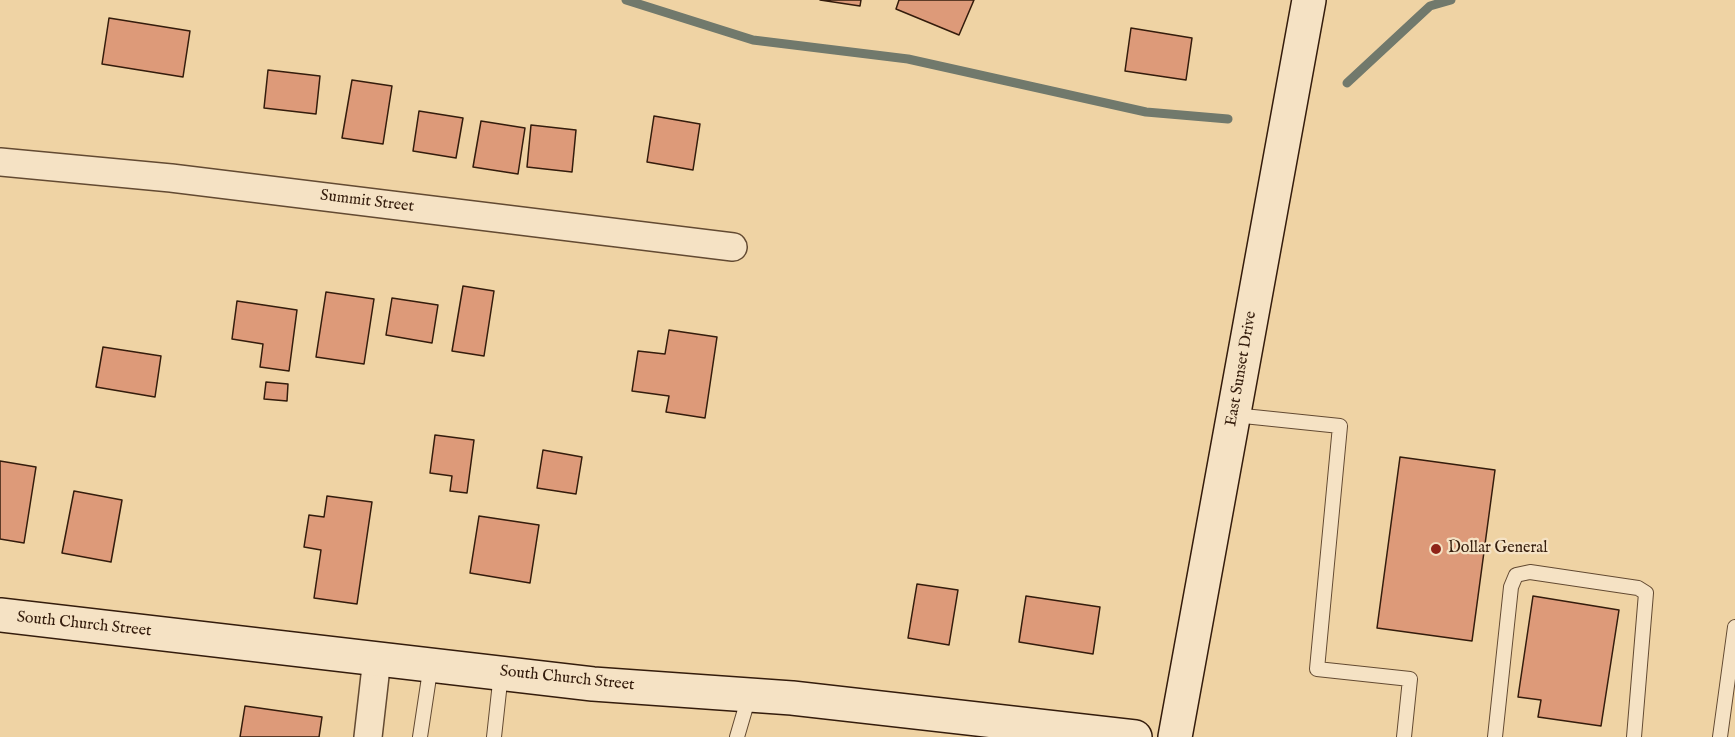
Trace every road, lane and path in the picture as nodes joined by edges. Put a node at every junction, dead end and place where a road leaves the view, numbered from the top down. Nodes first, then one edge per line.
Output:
1 (1309, 0) edge
2 (0, 162) edge
3 (733, 247) dead end
4 (1234, 415) junction
5 (0, 615) edge
6 (1735, 627) edge
7 (377, 658) junction
8 (431, 664) junction
9 (501, 672) junction
10 (749, 695) junction
11 (1114, 736) edge
12 (368, 737) edge
13 (420, 737) edge
14 (494, 737) edge
15 (736, 737) edge
16 (1175, 737) edge
17 (1404, 737) edge
18 (1495, 737) edge
19 (1634, 737) edge
20 (1720, 737) edge

1 - 4 street, East Sunset Drive
2 - 3 street, Summit Street
4 - 16 street, East Sunset Drive
4 - 17 lane
5 - 7 street, South Church Street
6 - 20 lane
7 - 8 street, South Church Street
7 - 12 street
8 - 9 street, South Church Street
8 - 13 lane
9 - 10 street, South Church Street
9 - 14 lane
10 - 11 street, South Church Street
10 - 15 lane
18 - 19 lane

